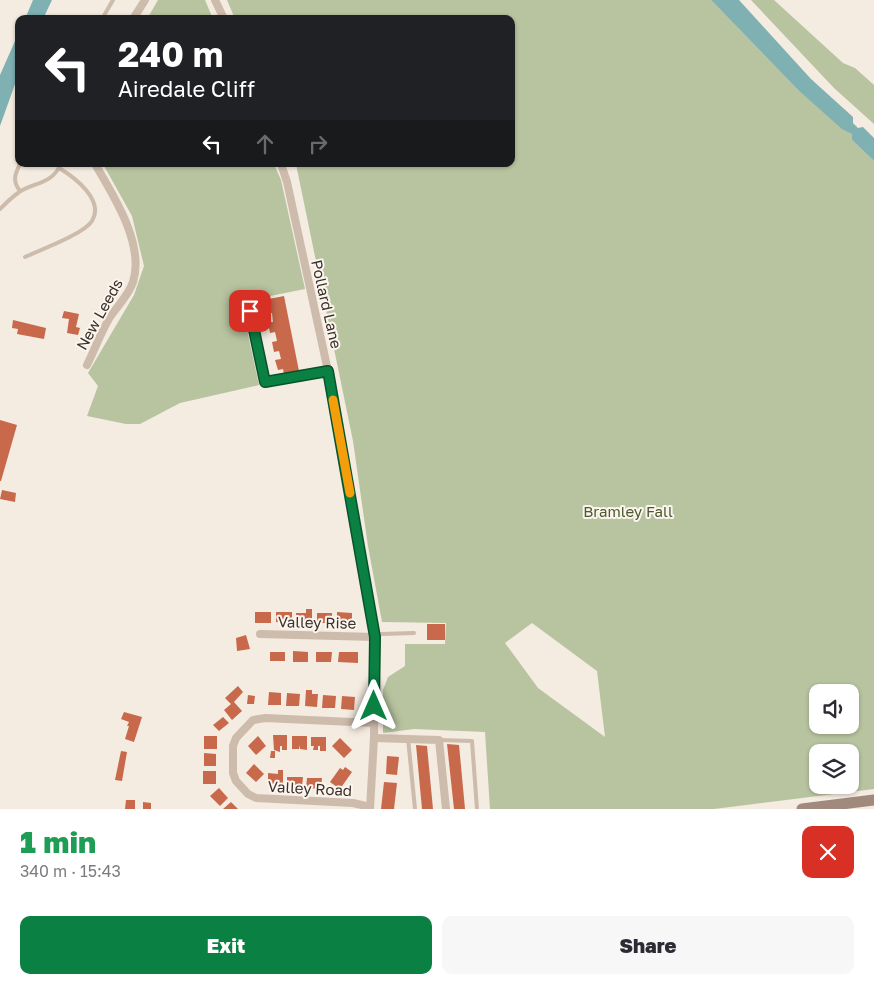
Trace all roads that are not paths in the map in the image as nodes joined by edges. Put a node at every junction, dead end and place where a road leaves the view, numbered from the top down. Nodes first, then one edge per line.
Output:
1 (113, 0) edge
2 (145, 0) edge
3 (215, 0) edge
4 (104, 15) edge
5 (136, 15) edge
6 (222, 15) edge
7 (19, 167) edge
8 (59, 167) edge
9 (61, 167) edge
10 (97, 167) edge
11 (282, 167) edge
12 (20, 191) junction
13 (0, 209) edge
14 (25, 257) dead end
15 (250, 311) dead end
16 (87, 365) dead end
17 (328, 371) junction
18 (260, 634) dead end
19 (414, 634) dead end
20 (375, 637) junction
21 (374, 723) junction
22 (374, 738) junction
23 (408, 738) junction
24 (439, 740) junction
25 (874, 800) edge
26 (370, 808) edge
27 (416, 809) edge
28 (446, 809) edge
29 (477, 809) edge
30 (802, 809) edge

1 - 4 lane
2 - 5 street
3 - 6 street
7 - 12 lane
8 - 12 lane
9 - 14 lane
10 - 16 street, New Leeds
11 - 17 street, Pollard Lane
12 - 13 lane
15 - 17 street
17 - 20 street, Pollard Lane
18 - 20 street, Valley Rise
19 - 20 lane
20 - 21 street, Pollard Lane
21 - 22 street, Pollard Lane
21 - 26 street, Valley Road
22 - 23 street
22 - 26 street, Pollard Lane
23 - 24 street
23 - 27 lane
24 - 28 street
24 - 29 lane
25 - 30 main road

